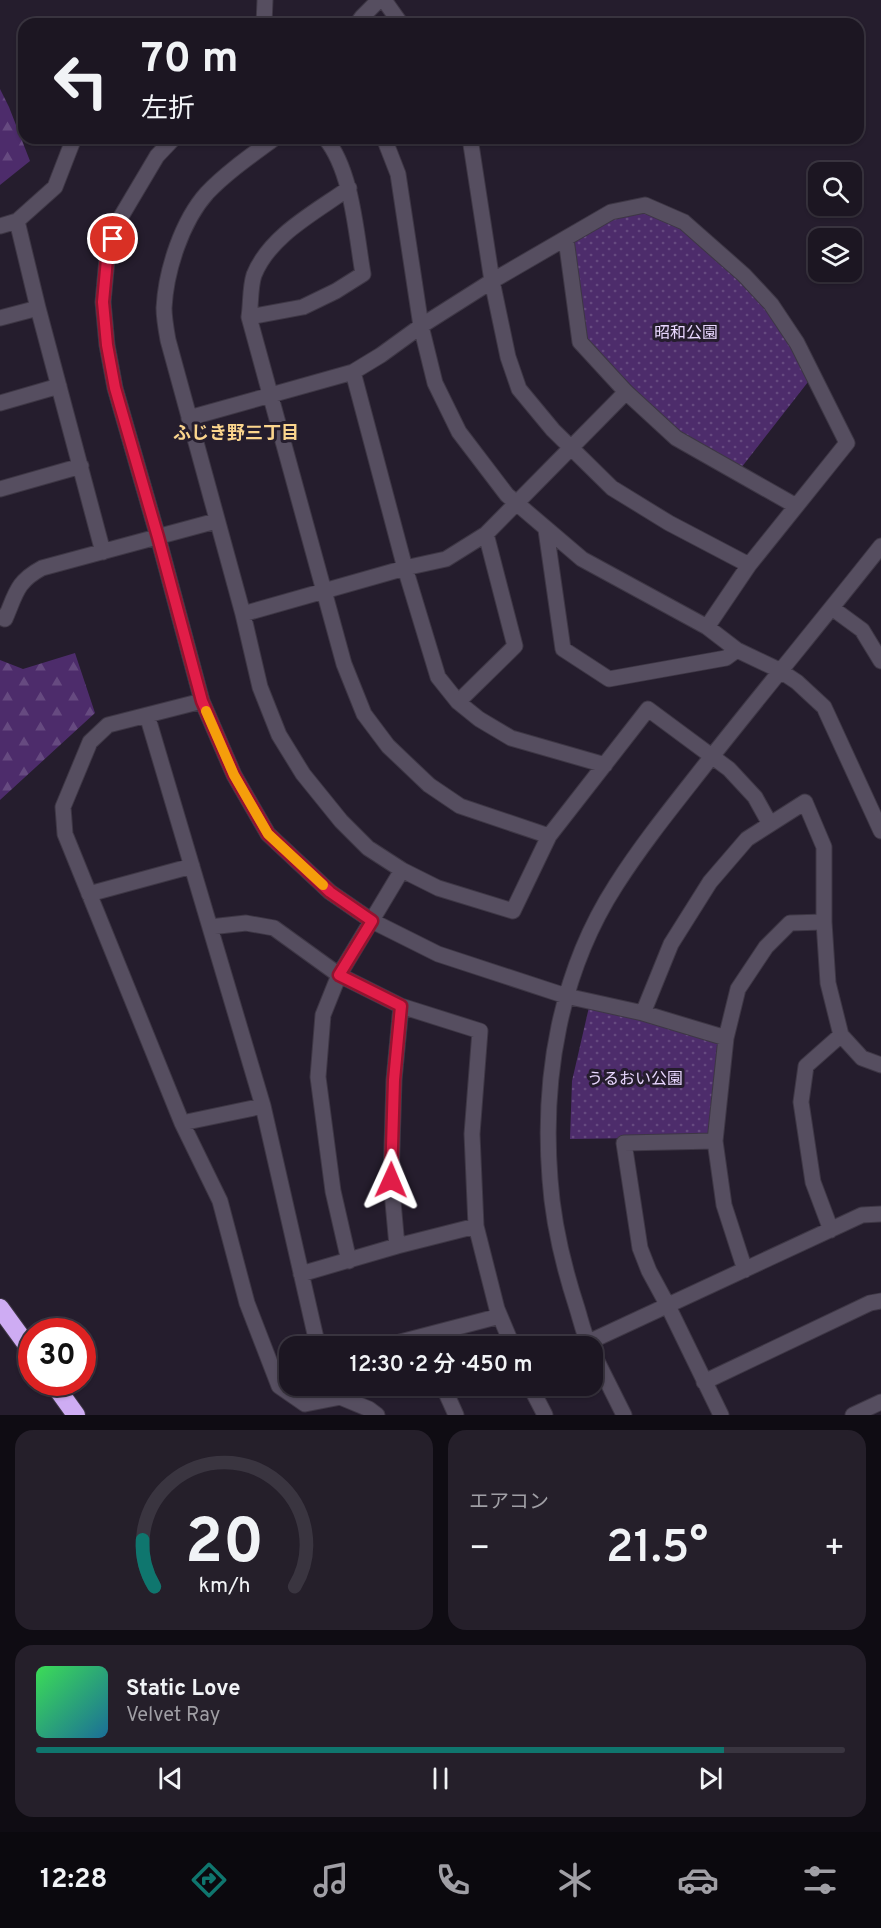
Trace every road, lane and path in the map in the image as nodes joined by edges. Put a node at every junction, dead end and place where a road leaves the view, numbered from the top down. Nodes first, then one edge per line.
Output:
1 (264, 0) edge
2 (379, 0) edge
3 (384, 0) edge
4 (264, 18) edge
5 (361, 18) edge
6 (397, 18) edge
7 (72, 144) edge
8 (168, 144) edge
9 (267, 144) edge
10 (331, 144) edge
11 (386, 144) edge
12 (471, 144) edge
13 (349, 188) junction
14 (17, 221) junction
15 (0, 226) edge
16 (566, 240) junction
17 (492, 281) junction
18 (38, 308) junction
19 (249, 317) junction
20 (0, 318) edge
21 (420, 326) junction
22 (352, 372) junction
23 (59, 386) junction
24 (626, 392) junction
25 (270, 395) junction
26 (0, 403) edge
27 (189, 418) junction
28 (572, 448) junction
29 (81, 466) junction
30 (0, 489) edge
31 (515, 502) junction
32 (796, 506) junction
33 (216, 520) junction
34 (546, 530) junction
35 (486, 534) junction
36 (158, 537) junction
37 (881, 546) edge
38 (103, 552) junction
39 (749, 565) junction
40 (405, 568) junction
41 (324, 591) junction
42 (832, 608) junction
43 (243, 614) junction
44 (0, 617) edge
45 (707, 627) junction
46 (737, 650) junction
47 (881, 661) edge
48 (779, 670) junction
49 (202, 701) junction
50 (458, 702) junction
51 (147, 715) junction
52 (713, 755) junction
53 (605, 765) junction
54 (770, 824) junction
55 (881, 831) edge
56 (549, 836) junction
57 (192, 866) junction
58 (402, 870) junction
59 (89, 894) junction
60 (372, 921) junction
61 (824, 922) junction
62 (210, 927) junction
63 (339, 975) junction
64 (566, 996) junction
65 (401, 1006) junction
66 (643, 1013) junction
67 (841, 1035) junction
68 (726, 1038) junction
69 (881, 1065) edge
70 (264, 1106) junction
71 (182, 1123) junction
72 (715, 1141) junction
73 (881, 1215) edge
74 (476, 1226) junction
75 (831, 1230) junction
76 (397, 1246) junction
77 (348, 1262) junction
78 (746, 1270) junction
79 (301, 1274) junction
80 (881, 1301) edge
81 (668, 1306) junction
82 (0, 1308) edge
83 (500, 1316) junction
84 (18, 1333) edge
85 (315, 1336) edge
86 (440, 1336) edge
87 (508, 1336) edge
88 (584, 1336) edge
89 (603, 1339) edge
90 (603, 1376) edge
91 (704, 1382) junction
92 (62, 1396) edge
93 (447, 1396) edge
94 (535, 1396) edge
95 (341, 1397) joint
96 (881, 1402) edge
97 (76, 1415) edge
98 (377, 1415) edge
99 (456, 1415) edge
100 (545, 1415) edge
101 (624, 1415) edge
102 (721, 1415) edge
103 (853, 1415) edge

1 - 4 street
2 - 5 street
3 - 6 street
7 - 14 street
8 - 36 street
9 - 27 street
10 - 13 street
11 - 21 street
12 - 17 street
13 - 19 street
13 - 19 street
14 - 15 street
14 - 18 street
16 - 17 street
16 - 24 street
16 - 32 street
17 - 21 street
17 - 28 street
18 - 20 street
18 - 23 street
19 - 25 street
21 - 22 street
21 - 31 street
22 - 25 street
22 - 40 street
23 - 26 street
23 - 29 street
24 - 28 street
24 - 32 street
25 - 27 street
25 - 41 street
27 - 33 street
28 - 31 street
28 - 39 street
29 - 30 street
29 - 38 street
31 - 34 street
31 - 35 street
32 - 39 street
33 - 36 street
33 - 43 street
34 - 45 street
34 - 46 street
35 - 40 street
35 - 50 street
36 - 38 street
36 - 49 street
37 - 42 street
38 - 44 street
39 - 45 street
40 - 41 street
40 - 50 street
41 - 43 street
41 - 56 street
42 - 47 street
42 - 48 street
43 - 58 street
45 - 46 street
46 - 48 street
48 - 52 street
48 - 55 street
49 - 51 street
49 - 60 street
50 - 53 street
51 - 57 street
51 - 59 street
52 - 53 street
52 - 54 street
52 - 64 street
53 - 56 street
54 - 61 street
54 - 66 street
56 - 58 street
57 - 59 street
57 - 62 street
58 - 60 street
59 - 71 street
60 - 63 street
60 - 64 street
61 - 67 street
61 - 68 street
62 - 63 street
62 - 70 street
63 - 65 street
63 - 77 street
64 - 66 street
64 - 88 street
65 - 74 street
65 - 76 street
66 - 68 street
67 - 69 street
67 - 75 street
68 - 72 street
70 - 71 street
70 - 79 street
71 - 95 street
72 - 78 street
72 - 81 street
73 - 75 street
74 - 76 street
74 - 83 street
75 - 78 street
76 - 77 street
77 - 79 street
78 - 81 street
79 - 85 street
80 - 91 street
81 - 89 street
81 - 91 street
82 - 84 highway
83 - 86 street
83 - 87 street
90 - 101 street
91 - 102 street
92 - 97 highway
93 - 99 street
94 - 100 street
95 - 98 street
96 - 103 street

